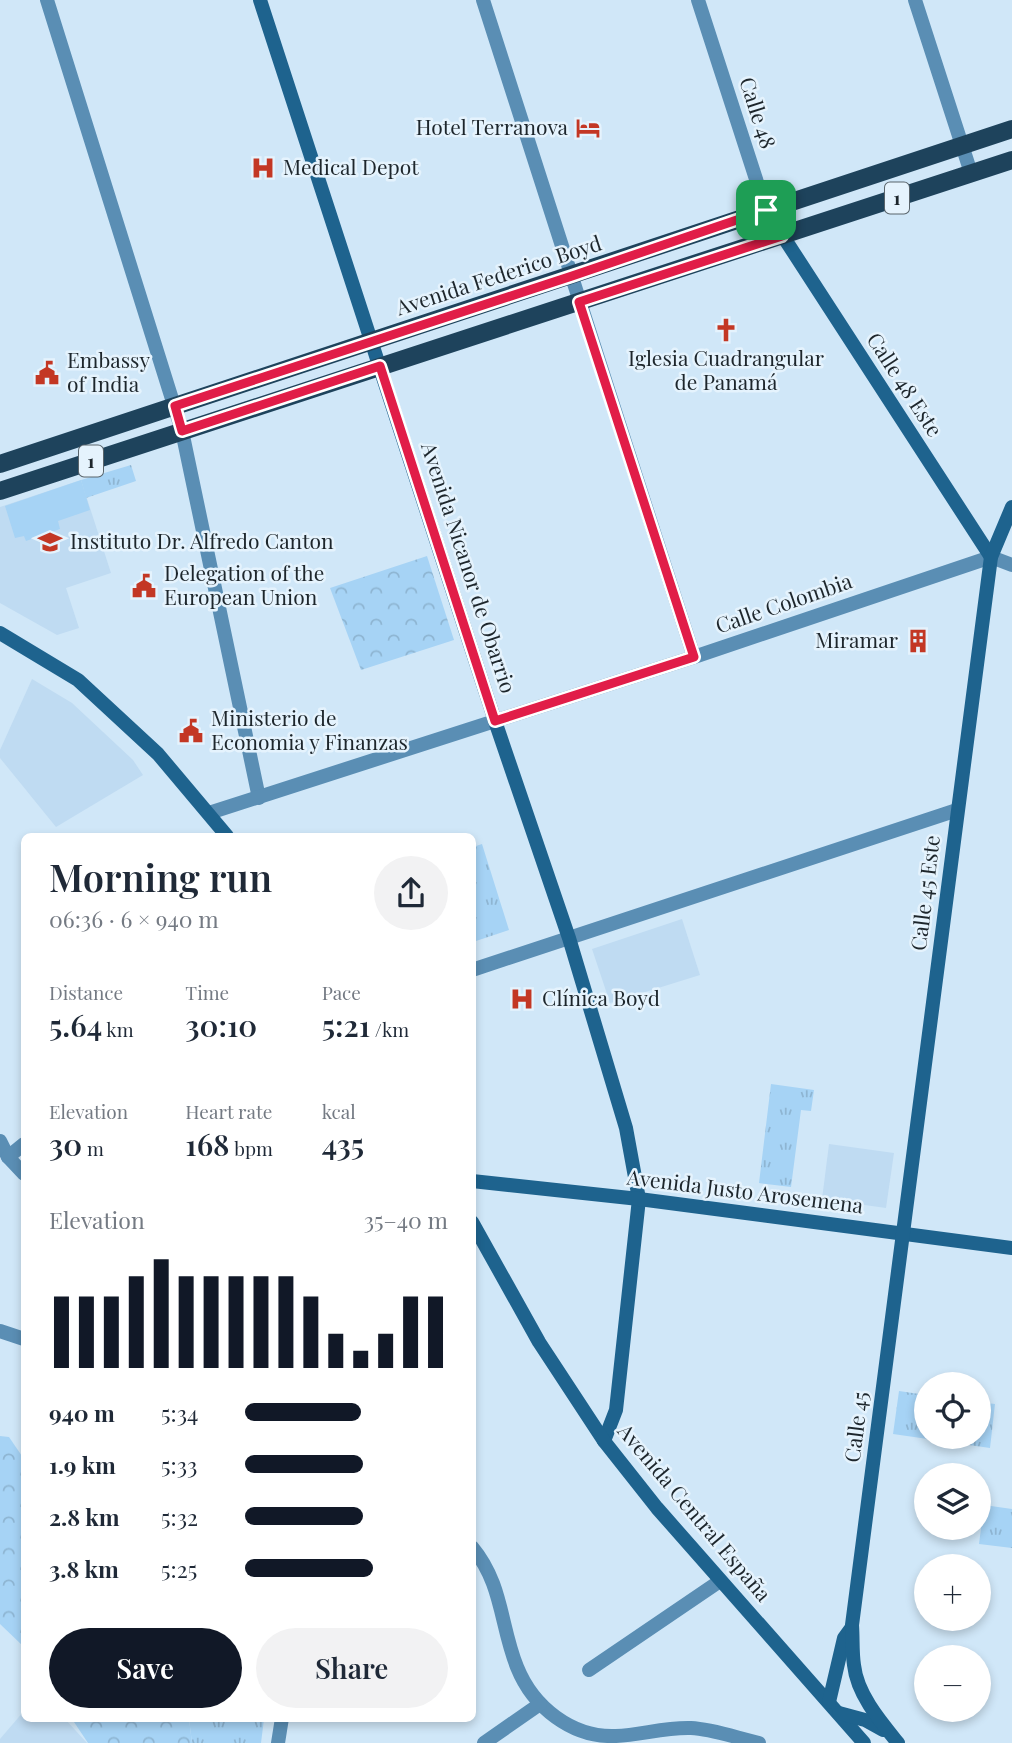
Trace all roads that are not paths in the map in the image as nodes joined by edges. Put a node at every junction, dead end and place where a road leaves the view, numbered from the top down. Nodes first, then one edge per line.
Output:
1 (47, 0) edge
2 (260, 0) edge
3 (483, 0) edge
4 (698, 0) edge
5 (915, 0) edge
6 (1012, 129) edge
7 (964, 145) junction
8 (1012, 160) edge
9 (971, 173) junction
10 (766, 210) junction
11 (782, 236) junction
12 (572, 276) junction
13 (579, 302) junction
14 (373, 342) junction
15 (380, 366) junction
16 (175, 406) junction
17 (182, 431) junction
18 (0, 464) edge
19 (0, 491) edge
20 (1012, 507) edge
21 (991, 557) junction
22 (1012, 565) edge
23 (0, 633) edge
24 (694, 657) junction
25 (495, 721) junction
26 (259, 798) junction
27 (957, 810) junction
28 (209, 813) junction
29 (226, 833) edge
30 (569, 939) junction
31 (476, 969) edge
32 (0, 1141) edge
33 (21, 1146) edge
34 (8, 1157) junction
35 (21, 1171) edge
36 (476, 1181) edge
37 (639, 1199) junction
38 (476, 1229) edge
39 (903, 1233) junction
40 (1012, 1248) edge
41 (0, 1331) edge
42 (21, 1338) edge
43 (604, 1441) junction
44 (476, 1552) edge
45 (720, 1581) junction
46 (852, 1625) junction
47 (589, 1671) dead end
48 (829, 1702) junction
49 (540, 1704) junction
50 (839, 1713) junction
51 (281, 1722) edge
52 (895, 1739) edge
53 (278, 1743) edge
54 (484, 1743) edge
55 (759, 1743) edge
56 (864, 1743) edge

1 - 16 street
2 - 14 main road, Avenida Nicanor de Obarrio
3 - 12 street
4 - 10 street, Calle 48
5 - 7 street
6 - 7 main road, Avenida Federico Boyd / 1
7 - 9 street
7 - 10 main road, Avenida Federico Boyd / 1
8 - 9 main road, 1
9 - 11 main road, 1
10 - 11 main road, Calle 48
10 - 12 main road, Avenida Federico Boyd / 1
11 - 13 main road, 1
11 - 21 main road, Calle 48 Este
12 - 13 street
12 - 14 main road, Avenida Federico Boyd / 1
13 - 15 main road, 1
13 - 24 street
14 - 15 main road, Avenida Nicanor de Obarrio
14 - 16 main road, Avenida Federico Boyd / 1
15 - 17 main road, 1
15 - 25 main road, Avenida Nicanor de Obarrio
16 - 17 street
16 - 18 main road, Avenida Federico Boyd / 1
17 - 19 main road, 1
17 - 26 street
20 - 21 main road
21 - 22 street
21 - 24 street, Calle Colombia
21 - 27 main road, Calle 45 Este
23 - 28 main road
24 - 25 street, Calle Colombia
25 - 26 street, Calle Colombia
25 - 30 main road, Avenida Nicanor de Obarrio
26 - 28 street, Calle Colombia
27 - 30 street
27 - 39 main road, Calle 45 Este
28 - 29 main road
30 - 31 street
30 - 37 main road, Avenida Nicanor de Obarrio
32 - 34 street
33 - 34 street
34 - 35 street
36 - 37 main road, Avenida Justo Arosemena
37 - 39 main road, Avenida Justo Arosemena
37 - 43 main road, Avenida Nicanor de Obarrio
38 - 43 main road, Avenida Central España
39 - 40 main road, Avenida Justo Arosemena
39 - 46 main road, Calle 45
41 - 42 street
43 - 45 main road, Avenida Central España
44 - 49 street
45 - 47 street
45 - 48 main road, Avenida Central España
46 - 48 main road
46 - 52 main road
48 - 50 main road, Avenida Central España
49 - 54 street
49 - 55 street
50 - 52 main road
50 - 56 main road, Avenida Central España
51 - 53 street

